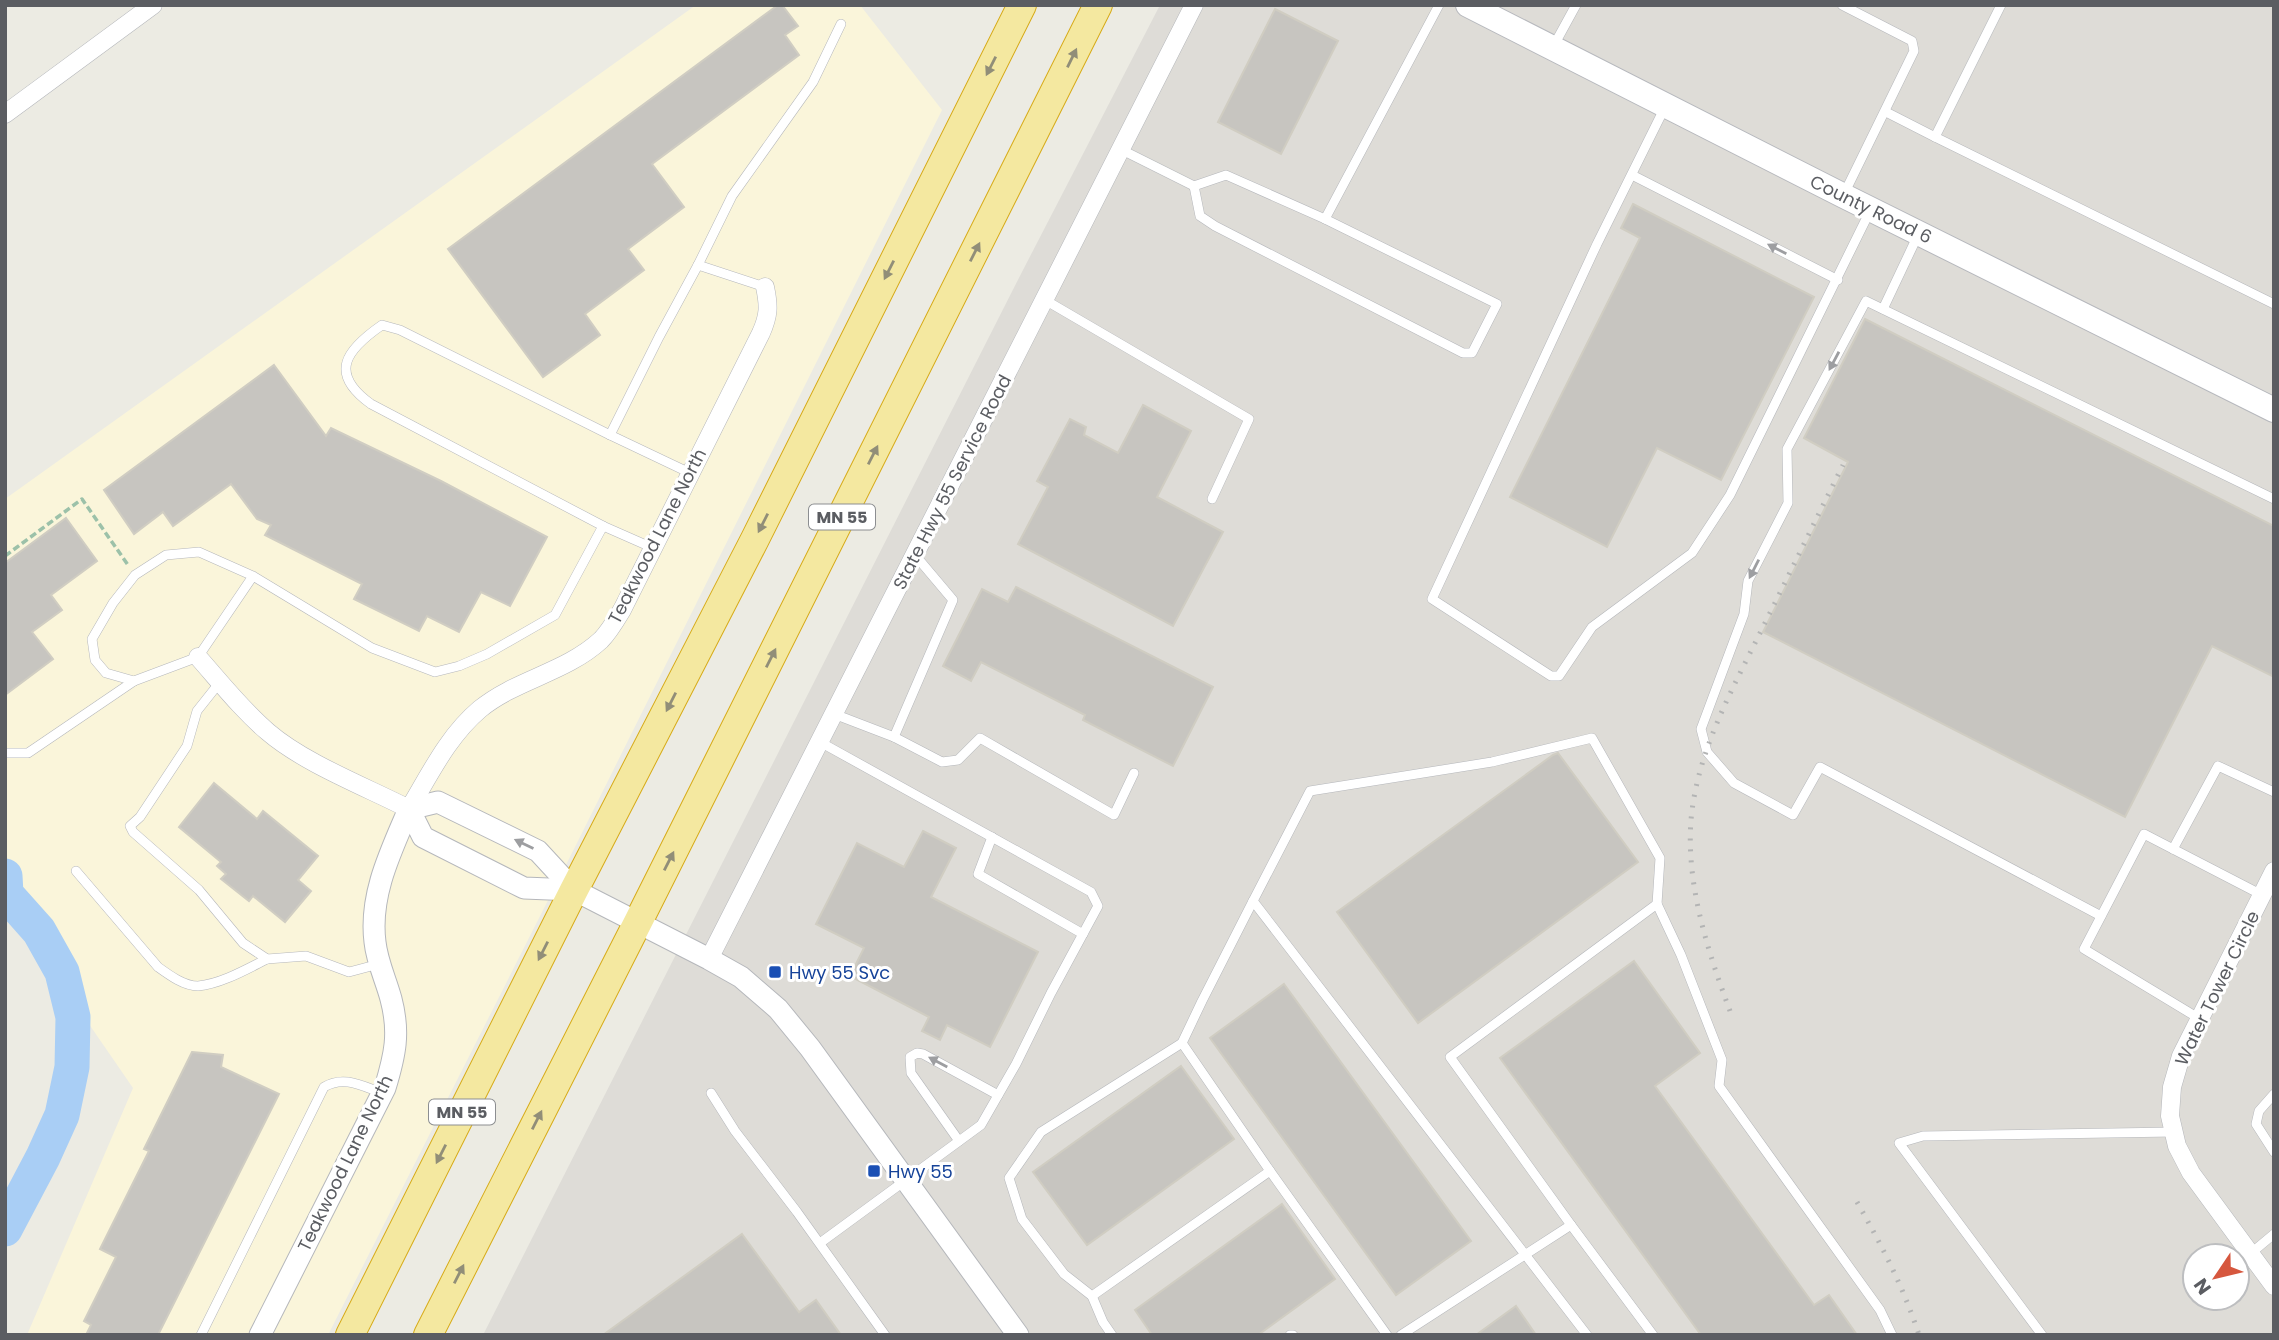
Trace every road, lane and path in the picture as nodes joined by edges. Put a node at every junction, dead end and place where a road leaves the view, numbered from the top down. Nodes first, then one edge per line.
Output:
1 (153, 5) edge
2 (1021, 5) edge
3 (1098, 5) edge
4 (1195, 5) edge
5 (1439, 5) edge
6 (1468, 5) edge
7 (1576, 5) edge
8 (1842, 5) edge
9 (2001, 5) edge
10 (841, 24) dead end
11 (1553, 48) junction
12 (1666, 106) junction
13 (1886, 112) junction
14 (5, 114) edge
15 (1935, 137) junction
16 (1122, 150) junction
17 (1632, 175) junction
18 (1194, 186) junction
19 (1844, 196) junction
20 (1872, 209) junction
21 (1325, 219) junction
22 (1919, 233) junction
23 (698, 265) junction
24 (1838, 279) junction
25 (765, 287) joint
26 (1045, 300) junction
27 (2274, 304) edge
28 (1883, 309) junction
29 (2274, 410) edge
30 (610, 435) junction
31 (690, 474) junction
32 (1212, 499) dead end
33 (2274, 499) edge
34 (603, 526) junction
35 (653, 548) junction
36 (915, 555) junction
37 (5, 556) edge
38 (135, 575) junction
39 (253, 576) junction
40 (198, 657) junction
41 (134, 681) junction
42 (220, 682) junction
43 (834, 714) junction
44 (894, 737) junction
45 (820, 742) junction
46 (5, 753) edge
47 (1134, 773) dead end
48 (2274, 792) edge
49 (409, 809) junction
50 (992, 837) junction
51 (2173, 849) junction
52 (76, 870) dead end
53 (2274, 871) edge
54 (573, 890) junction
55 (2262, 895) junction
56 (1253, 901) junction
57 (1657, 904) junction
58 (2101, 916) junction
59 (638, 922) junction
60 (1083, 934) junction
61 (267, 959) junction
62 (709, 959) junction
63 (379, 964) junction
64 (2200, 1019) junction
65 (1182, 1044) junction
66 (382, 1093) junction
67 (711, 1093) dead end
68 (2274, 1094) edge
69 (998, 1095) junction
70 (2174, 1132) junction
71 (960, 1141) junction
72 (2274, 1152) edge
73 (1270, 1171) junction
74 (905, 1179) junction
75 (1571, 1225) junction
76 (2274, 1234) edge
77 (2241, 1242) edge
78 (820, 1243) junction
79 (2251, 1253) edge
80 (1525, 1254) junction
81 (2251, 1255) edge
82 (2274, 1286) edge
83 (1092, 1296) junction
84 (201, 1335) edge
85 (260, 1335) edge
86 (350, 1335) edge
87 (428, 1335) edge
88 (885, 1335) edge
89 (1018, 1335) edge
90 (1112, 1335) edge
91 (1387, 1335) edge
92 (1401, 1335) edge
93 (1587, 1335) edge
94 (1653, 1335) edge
95 (1892, 1335) edge
96 (2042, 1335) edge

1 - 14 street
2 -> 54 highway, MN 55
59 -> 3 highway, MN 55
4 - 16 street, State Hwy 55 Service Road
5 - 21 lane
6 - 11 main road, County Road 6
7 - 11 lane
8 - 13 lane
9 - 15 lane
10 - 23 lane
11 - 12 main road, County Road 6
12 - 17 lane
12 - 19 main road, County Road 6
13 - 15 lane
13 - 19 lane
15 - 27 lane
16 - 18 lane
16 - 26 street, State Hwy 55 Service Road
24 -> 17 lane
17 - 24 lane
18 - 21 lane
18 - 21 lane
19 - 20 main road, County Road 6
20 - 22 main road, County Road 6
20 - 24 lane
22 - 28 lane
22 - 29 main road, County Road 6
23 - 25 lane
23 - 30 lane
25 - 31 street, Teakwood Lane North
26 - 32 lane
26 - 36 street, State Hwy 55 Service Road
28 - 33 lane
28 -> 58 lane
30 - 31 lane
30 - 34 lane
31 - 35 street, Teakwood Lane North
34 - 35 lane
34 - 39 lane
35 - 49 street, Teakwood Lane North
36 - 43 street, State Hwy 55 Service Road
36 - 44 lane
37 - 38 path
38 - 39 lane
38 - 41 lane
39 - 40 lane
40 - 41 lane
40 - 42 street
41 - 46 lane
42 - 49 street
42 - 61 lane
43 - 44 lane
43 - 45 street, State Hwy 55 Service Road
44 - 47 lane
45 - 50 lane
45 - 62 street, State Hwy 55 Service Road
48 - 51 lane
54 -> 49 street
49 - 54 street
49 - 63 street, Teakwood Lane North
50 - 60 lane
50 - 60 lane
51 - 55 lane
51 - 58 lane
52 - 61 lane
53 - 55 street, Water Tower Circle
54 - 59 street
54 -> 86 highway, MN 55
55 - 64 street, Water Tower Circle
56 - 57 lane
56 - 65 lane
56 - 80 lane
57 - 75 lane
57 - 95 lane
58 - 64 lane
59 - 62 street
87 -> 59 highway, MN 55
60 - 69 lane
61 - 63 lane
62 - 74 street
63 - 66 street, Teakwood Lane North
64 - 70 street, Water Tower Circle
65 - 73 lane
65 - 83 lane
66 - 84 lane
66 - 85 street, Teakwood Lane North
67 - 78 lane
68 - 72 lane
69 - 71 lane
69 -> 71 lane
70 - 77 street, Water Tower Circle
70 - 96 lane
71 - 74 lane
73 - 83 lane
73 - 91 lane
74 - 78 lane
74 - 89 street
75 - 80 lane
75 - 94 lane
76 - 79 lane
78 - 88 lane
80 - 92 lane
80 - 93 lane
81 - 82 street, Water Tower Circle
83 - 90 lane

